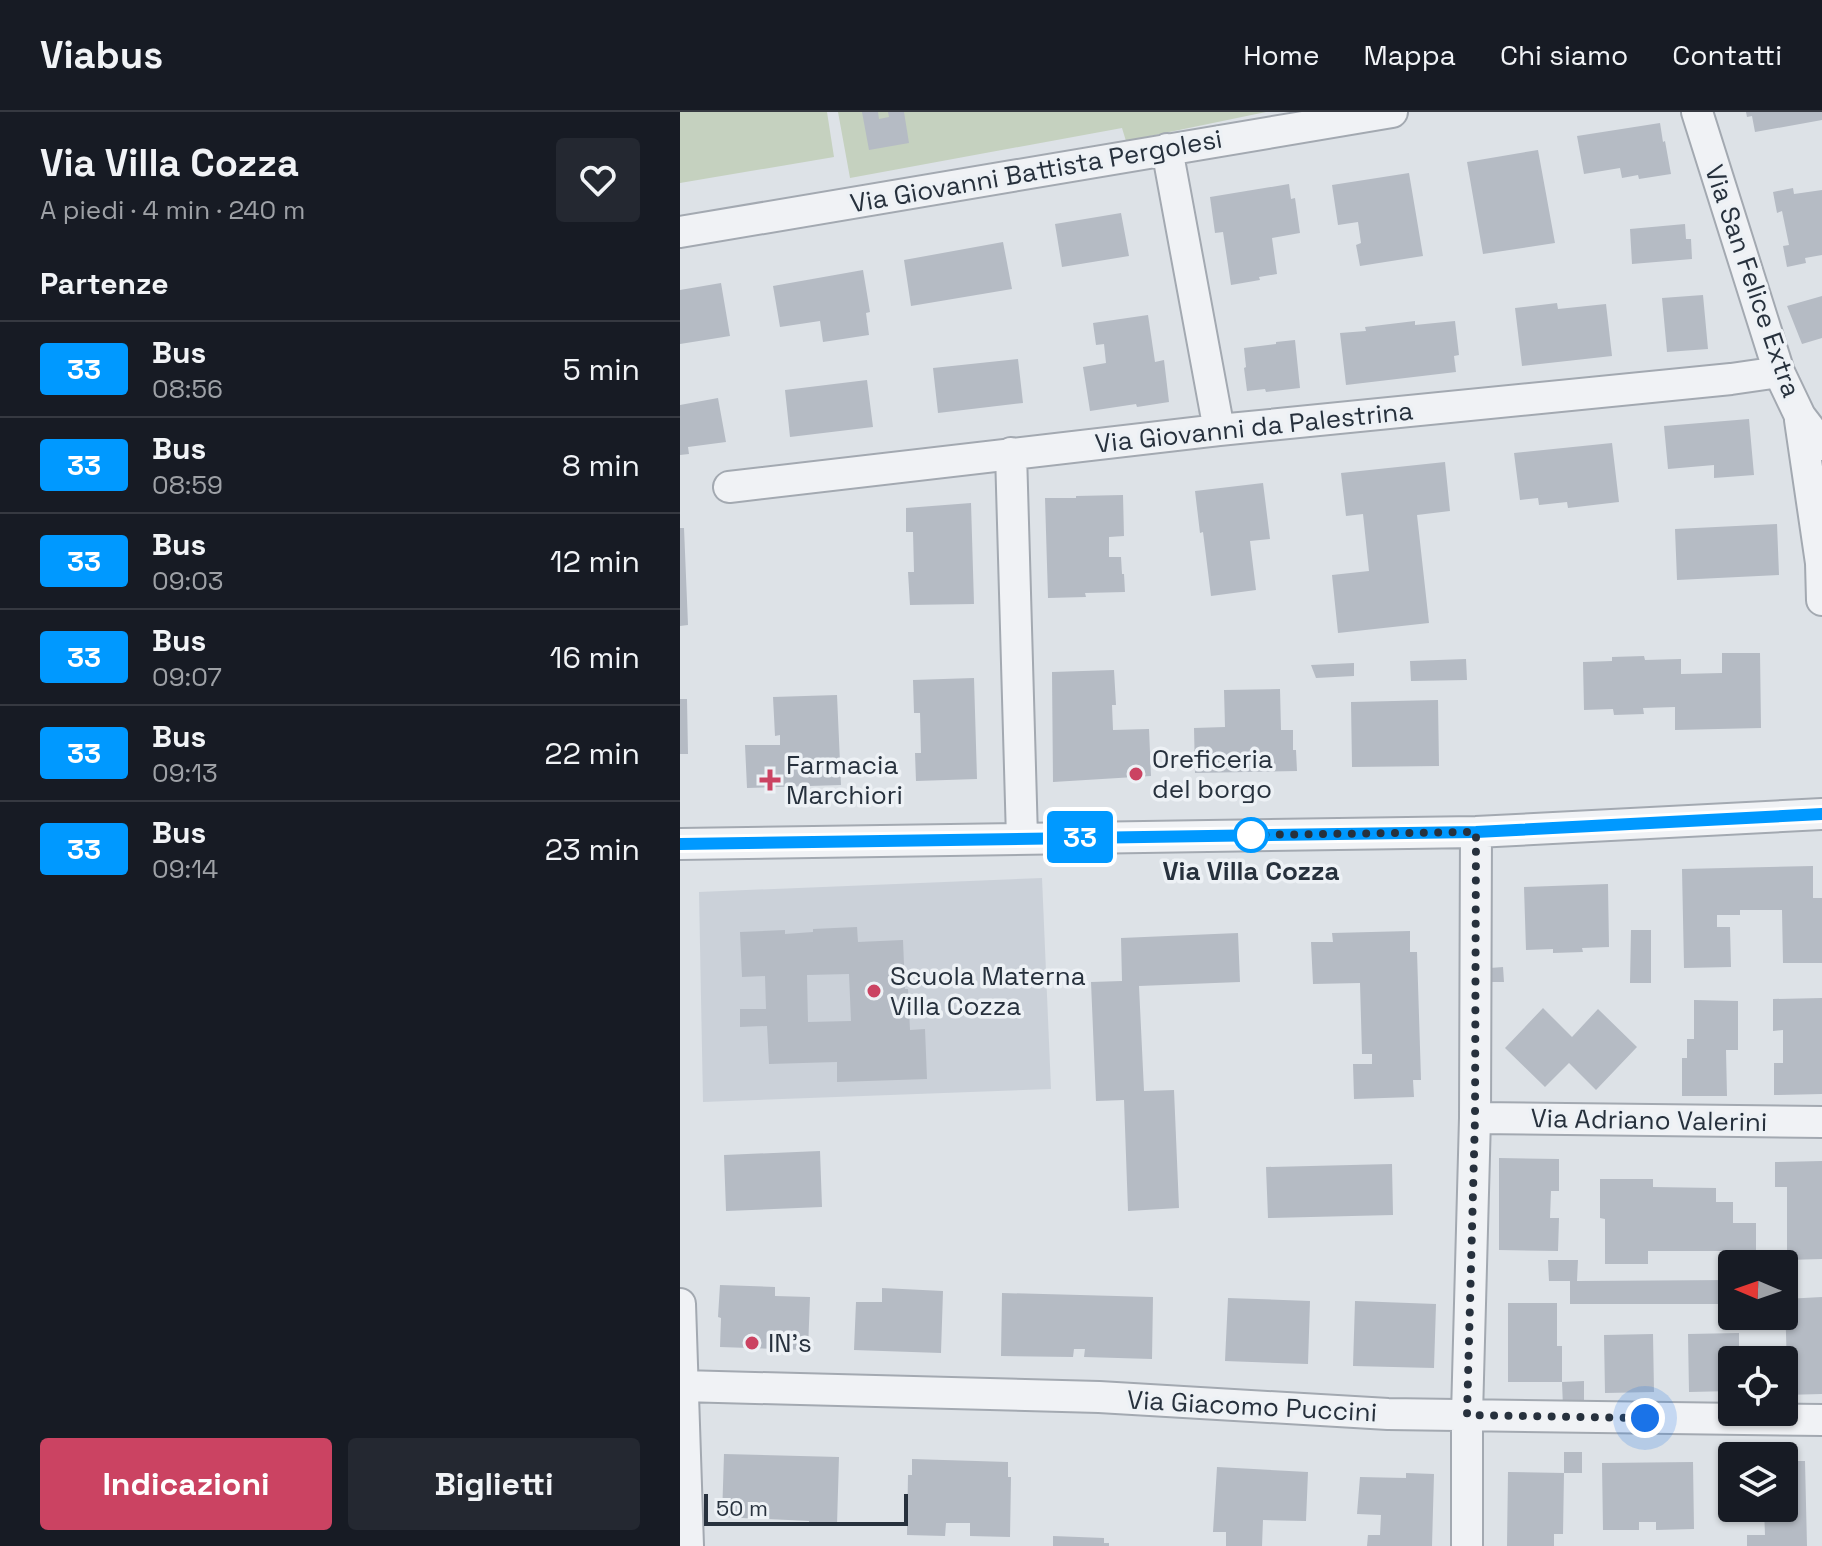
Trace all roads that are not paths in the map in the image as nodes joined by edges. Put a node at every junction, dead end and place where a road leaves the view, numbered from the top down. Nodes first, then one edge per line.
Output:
1 (1392, 112) edge
2 (1697, 112) edge
3 (1167, 149) junction
4 (680, 232) edge
5 (1779, 372) junction
6 (1800, 416) junction
7 (1219, 430) junction
8 (1822, 445) edge
9 (1011, 453) junction
10 (729, 487) dead end
11 (1822, 562) edge
12 (1822, 600) edge
13 (1822, 814) edge
14 (1476, 832) junction
15 (1022, 838) junction
16 (680, 844) edge
17 (1475, 1118) junction
18 (1822, 1122) edge
19 (680, 1304) edge
20 (682, 1386) junction
21 (1467, 1415) junction
22 (1822, 1420) edge
23 (688, 1546) edge
24 (1467, 1546) edge

1 - 3 street, Via Giovanni Battista Pergolesi
2 - 5 street, Via San Felice Extra
3 - 4 street, Via Giovanni Battista Pergolesi
3 - 7 street
5 - 6 street, Via San Felice Extra
5 - 7 street, Via Giovanni da Palestrina
6 - 8 street, Via San Felice Extra
6 - 11 street
7 - 9 street, Via Giovanni da Palestrina
9 - 10 street, Via Giovanni da Palestrina
9 - 15 street
11 - 12 street
13 - 14 street
14 - 15 street
14 - 17 street
15 - 16 street
17 - 18 street, Via Adriano Valerini
17 - 21 street
19 - 20 street
20 - 21 street, Via Giacomo Puccini
20 - 23 street
21 - 22 street, Via Giacomo Puccini
21 - 24 street

